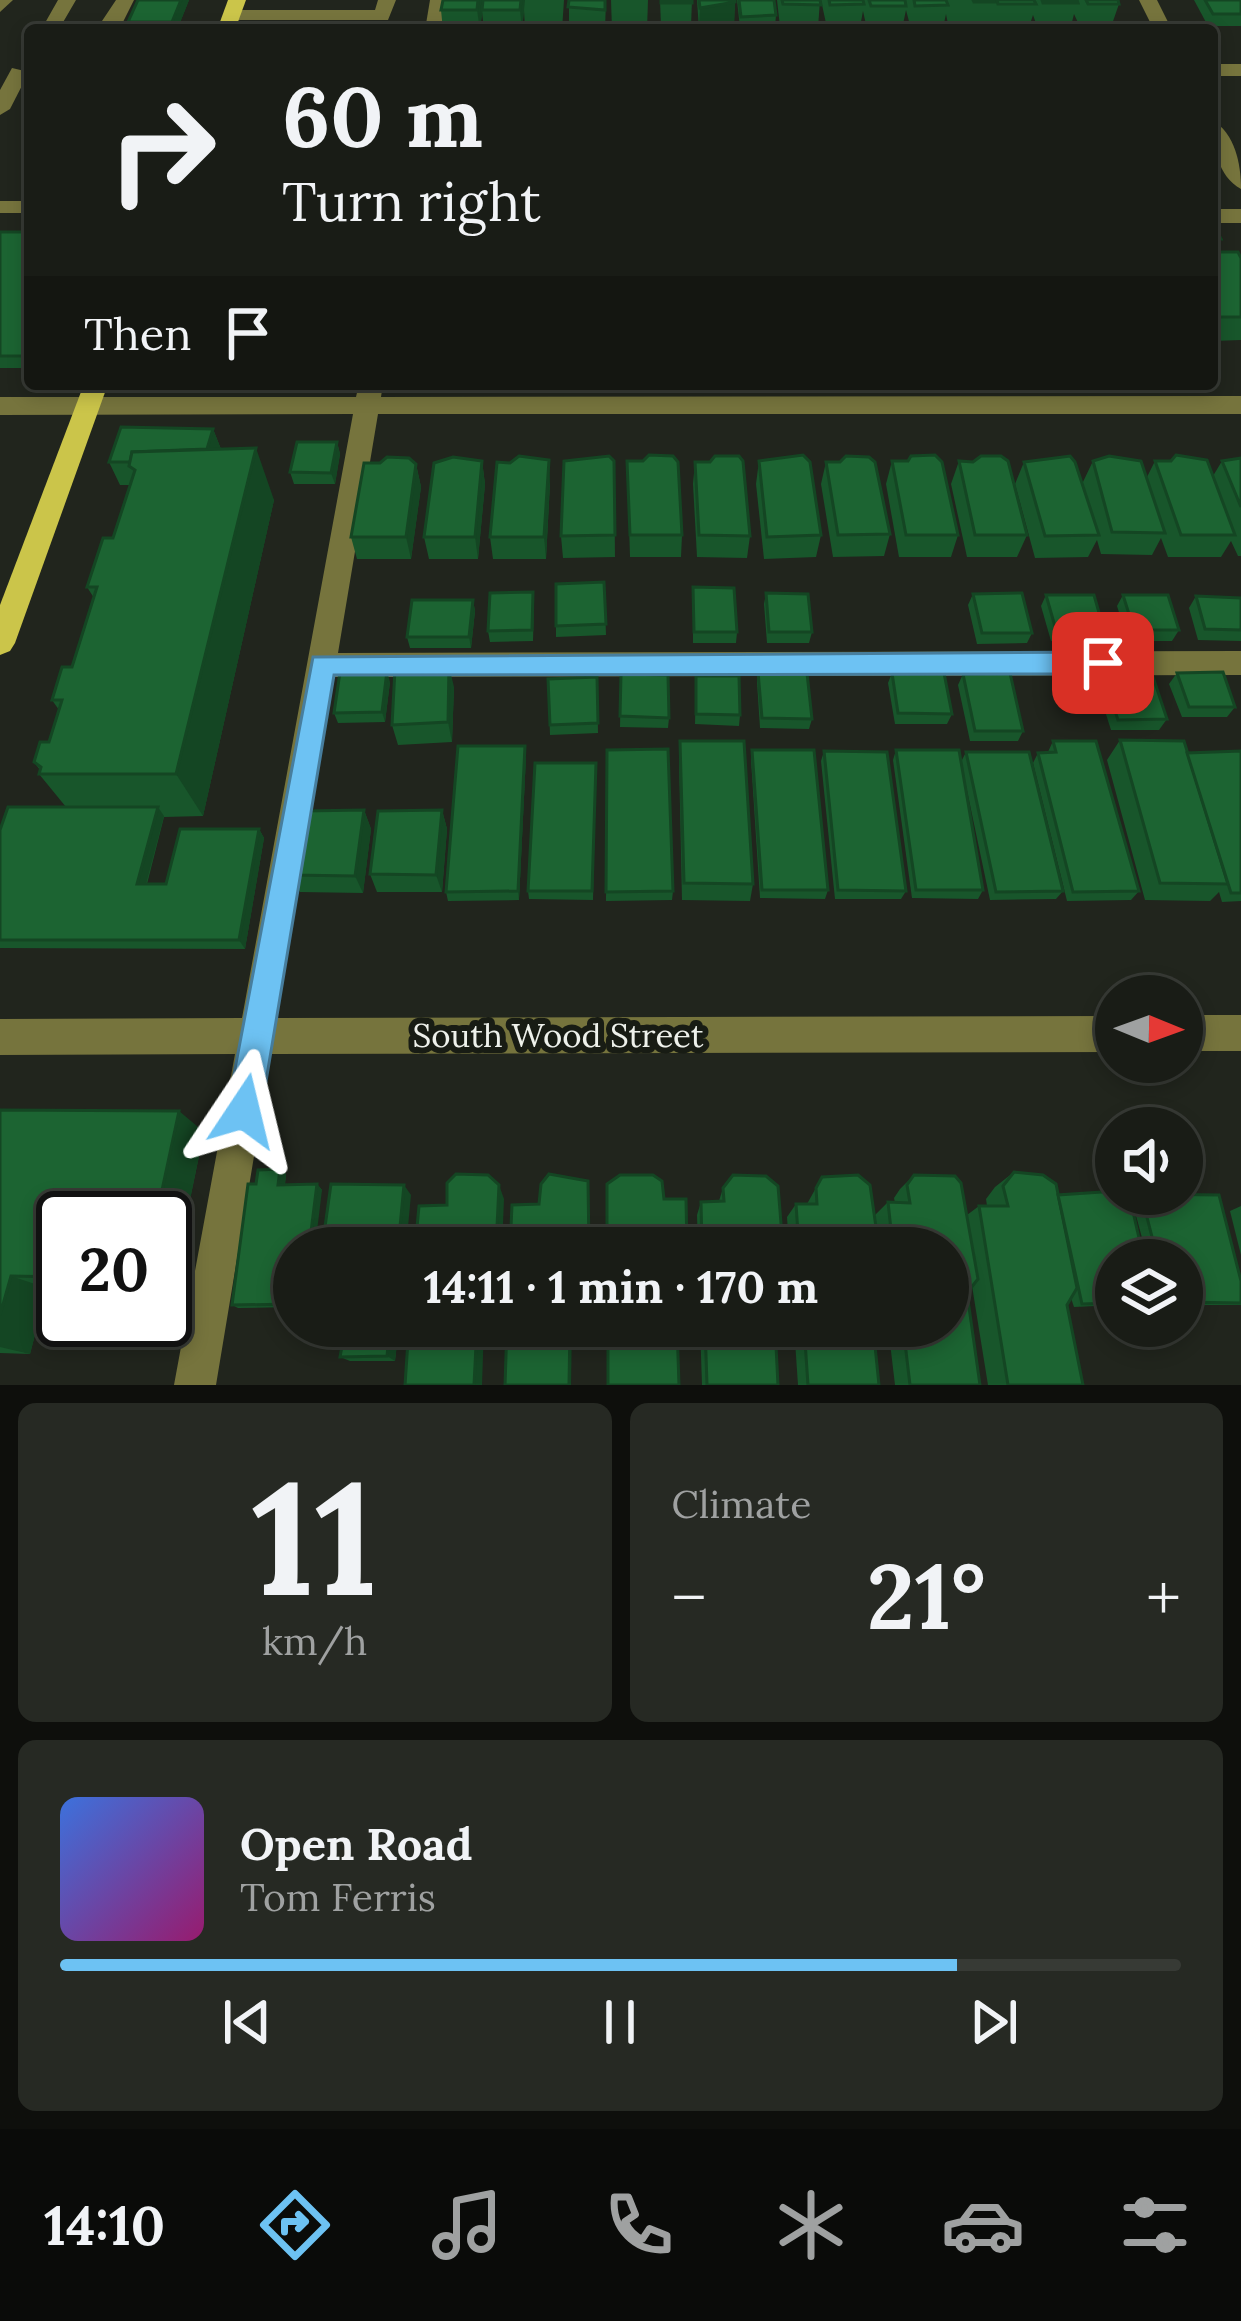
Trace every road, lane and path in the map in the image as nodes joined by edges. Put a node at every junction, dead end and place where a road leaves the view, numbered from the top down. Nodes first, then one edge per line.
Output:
1 (317, 8) edge
2 (232, 15) edge
3 (382, 15) edge
4 (16, 72) edge
5 (0, 109) edge
6 (1218, 138) edge
7 (1241, 183) edge
8 (92, 395) edge
9 (370, 395) edge
10 (1241, 404) edge
11 (0, 406) edge
12 (0, 643) edge
13 (1241, 662) edge
14 (323, 664) junction
15 (1241, 1033) edge
16 (1095, 1034) edge
17 (1203, 1034) edge
18 (257, 1036) junction
19 (0, 1037) edge
20 (195, 1385) edge

1 - 2 street
1 - 3 street
4 - 5 street
6 - 7 street
8 - 9 street
8 - 11 street
8 - 12 main road
9 - 10 street
9 - 14 street
13 - 14 street
14 - 18 street
15 - 17 street
16 - 18 street, South Wood Street
18 - 19 street, South Wood Street
18 - 20 street

